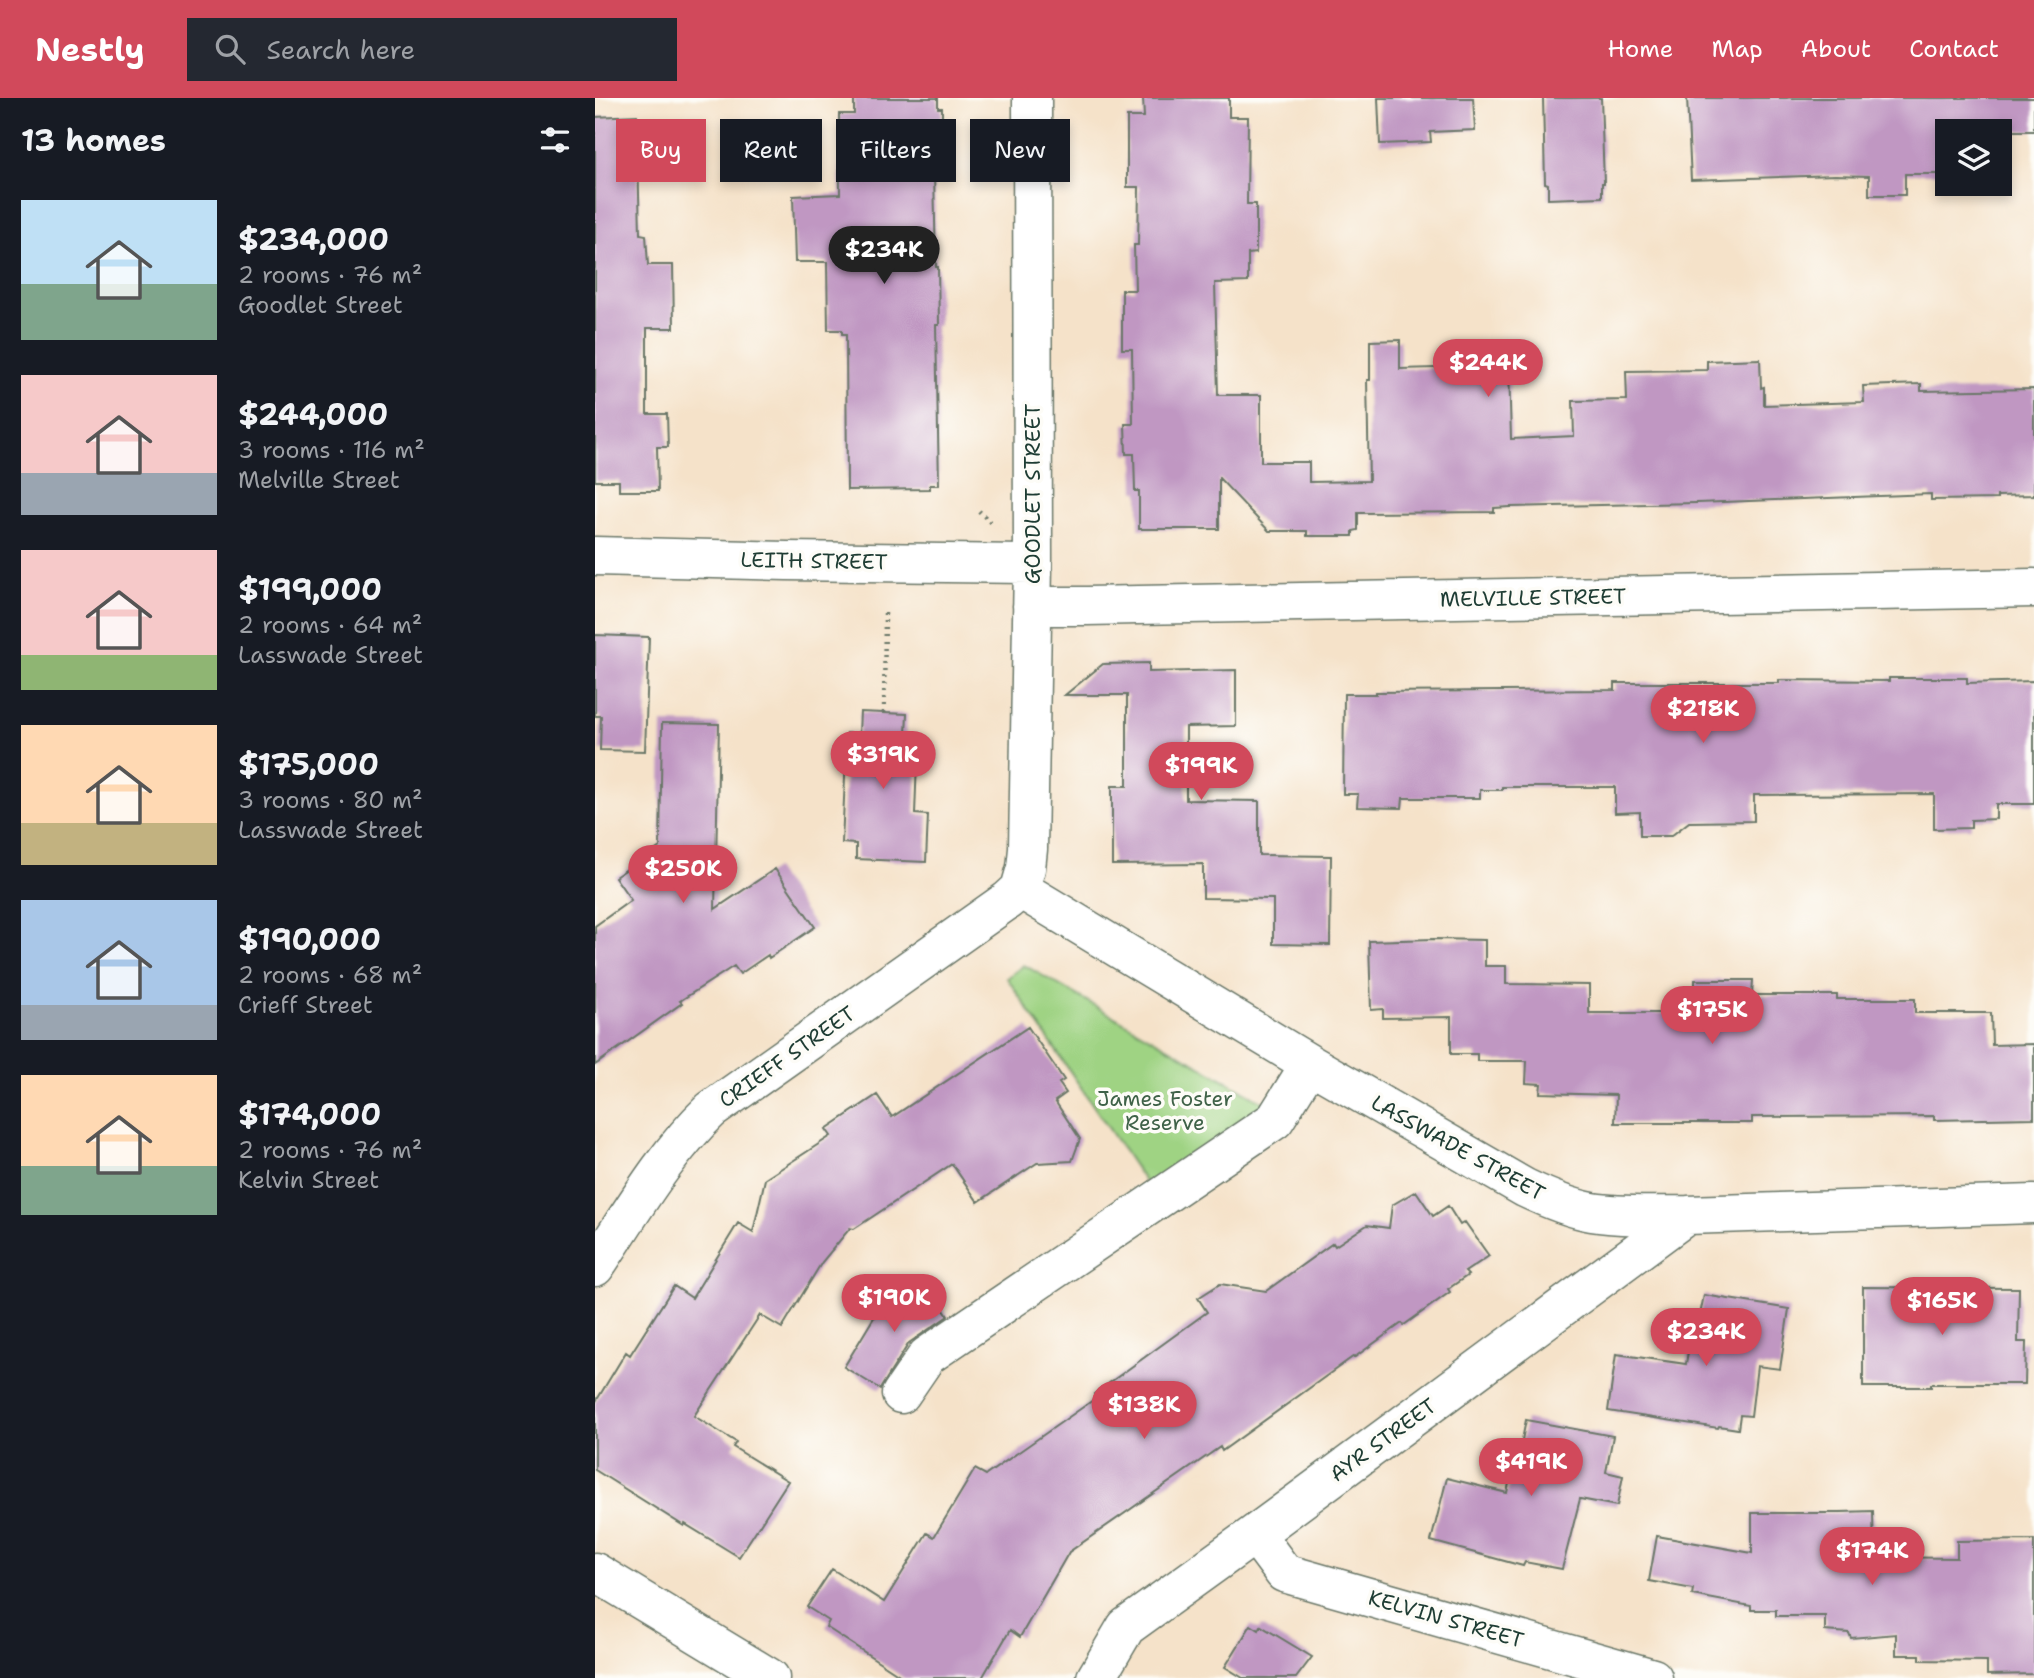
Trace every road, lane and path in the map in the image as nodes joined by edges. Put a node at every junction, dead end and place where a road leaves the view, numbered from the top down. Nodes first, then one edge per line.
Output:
1 (1032, 98) edge
2 (595, 556) edge
3 (1033, 564) junction
4 (2034, 588) edge
5 (1033, 606) junction
6 (885, 613) dead end
7 (884, 713) dead end
8 (1020, 889) junction
9 (1310, 1064) junction
10 (2034, 1204) edge
11 (1686, 1215) junction
12 (595, 1267) edge
13 (901, 1394) dead end
14 (1255, 1534) junction
15 (595, 1572) edge
16 (770, 1678) edge
17 (1096, 1678) edge
18 (1653, 1678) edge

1 - 3 street, GOODLET STREET
2 - 3 street, LEITH STREET
3 - 5 street, GOODLET STREET
4 - 5 street, MELVILLE STREET
5 - 8 street, GOODLET STREET
6 - 7 path
8 - 9 street, LASSWADE STREET
8 - 12 street, CRIEFF STREET
9 - 11 street, LASSWADE STREET
9 - 13 street
10 - 11 street, LASSWADE STREET
11 - 14 street, AYR STREET
14 - 17 street, AYR STREET
14 - 18 street, KELVIN STREET
15 - 16 street

